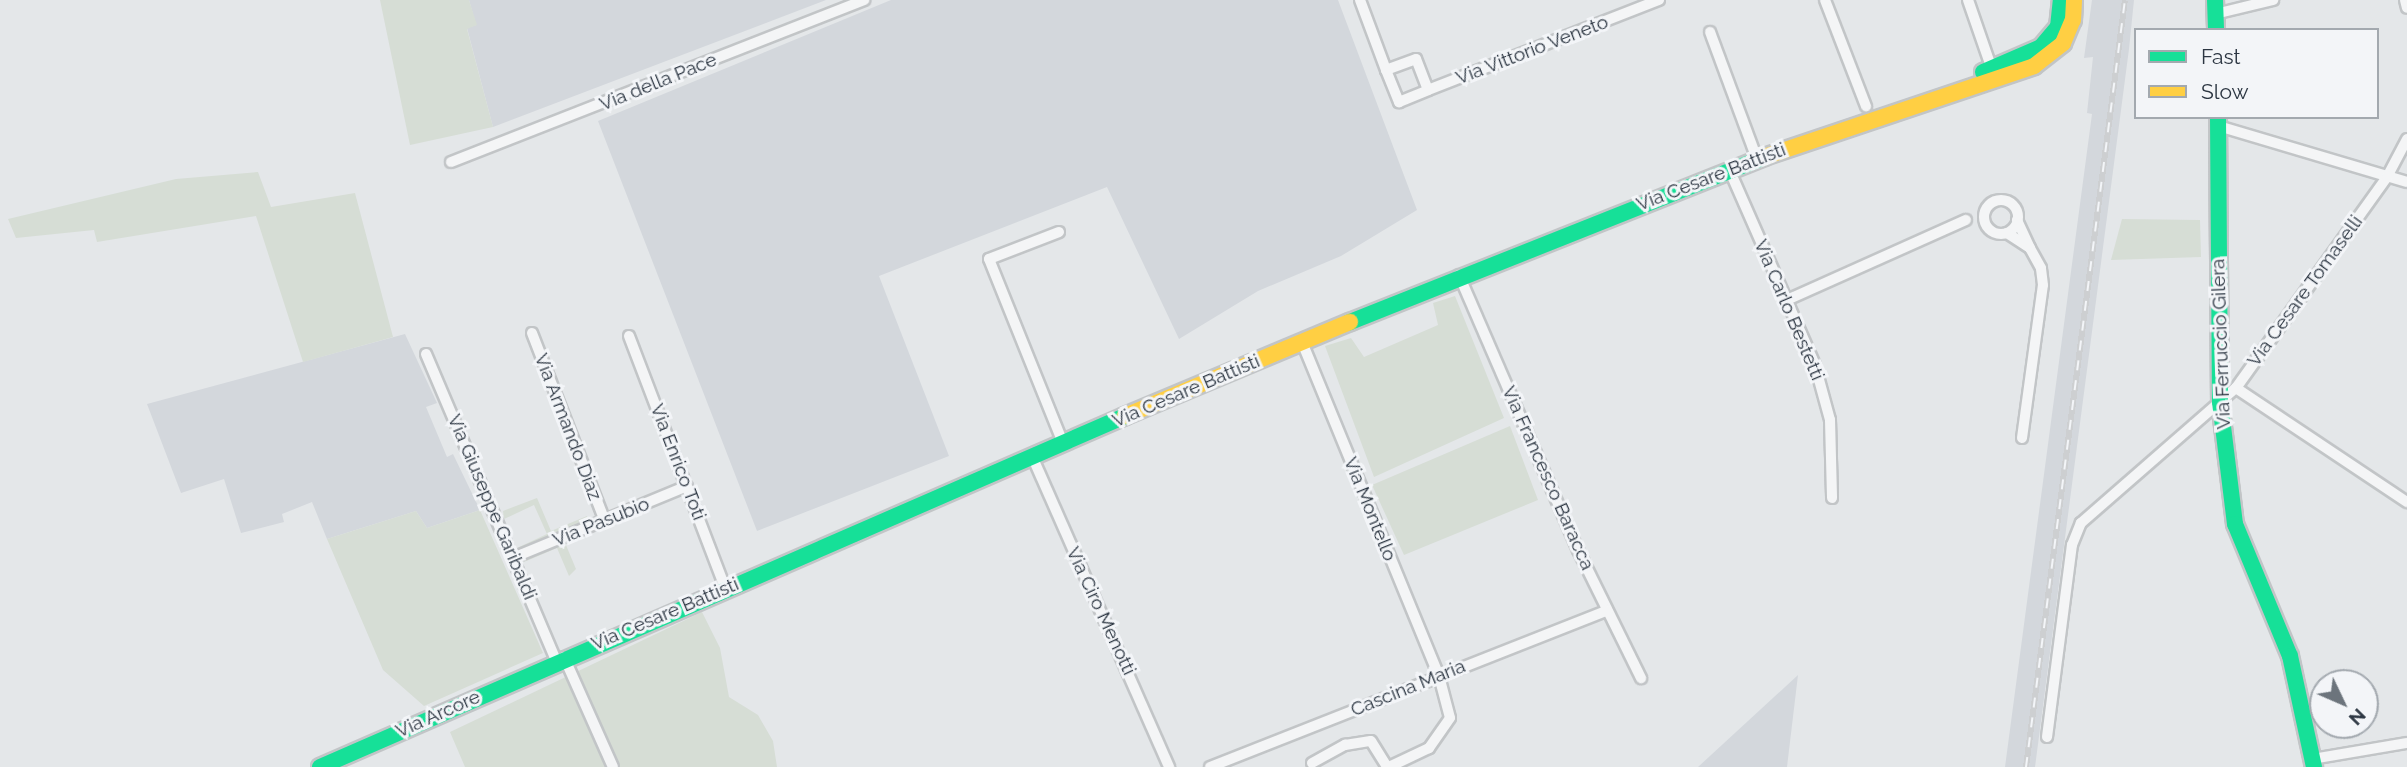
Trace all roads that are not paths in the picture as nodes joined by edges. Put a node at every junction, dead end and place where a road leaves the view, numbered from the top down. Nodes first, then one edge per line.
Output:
1 (864, 0) edge
2 (1360, 0) edge
3 (1659, 0) edge
4 (1825, 0) edge
5 (1968, 0) edge
6 (2062, 0) edge
7 (2074, 0) edge
8 (2273, 0) edge
9 (2405, 0) edge
10 (2407, 8) edge
11 (2215, 15) edge
12 (1710, 32) dead end
13 (2052, 47) junction
14 (1386, 70) junction
15 (1994, 73) junction
16 (1428, 90) junction
17 (1866, 106) dead end
18 (2218, 122) edge
19 (2407, 139) edge
20 (1756, 159) junction
21 (451, 162) dead end
22 (1729, 169) junction
23 (2387, 177) junction
24 (2407, 182) edge
25 (1985, 216) junction
26 (2017, 220) junction
27 (1059, 232) dead end
28 (2007, 233) junction
29 (2030, 248) junction
30 (1459, 275) junction
31 (1787, 300) junction
32 (531, 333) dead end
33 (629, 336) dead end
34 (1302, 342) junction
35 (426, 354) dead end
36 (2236, 388) junction
37 (2220, 402) junction
38 (2022, 438) dead end
39 (1063, 443) junction
40 (1032, 456) junction
41 (687, 486) junction
42 (1832, 498) dead end
43 (2407, 502) edge
44 (605, 521) junction
45 (515, 557) junction
46 (725, 588) junction
47 (1607, 611) junction
48 (560, 659) junction
49 (1439, 676) junction
50 (1641, 678) dead end
51 (2047, 737) dead end
52 (2407, 743) edge
53 (1312, 763) dead end
54 (2313, 763) edge
55 (320, 767) edge
56 (613, 767) edge
57 (1169, 767) edge
58 (1210, 767) edge
59 (1388, 767) edge

1 - 21 street, Via della Pace
2 - 14 street
3 - 16 street, Via Vittorio Veneto
4 - 17 street
5 - 15 street
6 - 13 street
7 - 13 street
8 - 11 street
9 - 10 street
12 - 20 street
13 - 15 street, Via Cesare Battisti
14 - 16 street
14 - 16 street, Via Vittorio Veneto
15 - 20 street, Via Cesare Battisti
18 - 23 street
18 - 37 street, Via Ferruccio Gilera
19 - 23 street, Via Cesare Tomaselli
20 - 22 street, Via Cesare Battisti
22 - 30 street, Via Cesare Battisti
22 - 31 street, Via Carlo Bestetti
23 - 24 street
23 - 36 street, Via Cesare Tomaselli
25 - 26 street
25 - 28 street
25 - 31 street
26 - 28 street
26 - 29 street
27 - 39 street
28 - 29 street
29 - 38 street
30 - 34 street, Via Cesare Battisti
30 - 47 street, Via Francesco Baracca
31 - 42 street, Via Carlo Bestetti
32 - 44 street, Via Armando Diaz
33 - 41 street, Via Enrico Toti
34 - 39 street, Via Cesare Battisti
34 - 49 street, Via Montello
35 - 45 street, Via Giuseppe Garibaldi
36 - 37 street, Via Cesare Tomaselli
36 - 43 street
37 - 51 street, Via Cesare Tomaselli
37 - 54 street, Via Ferruccio Gilera
39 - 40 street, Via Cesare Battisti
40 - 46 street, Via Cesare Battisti
40 - 57 street, Via Ciro Menotti
41 - 44 street, Via Pasubio
41 - 46 street, Via Enrico Toti
44 - 45 street, Via Pasubio
45 - 48 street, Via Giuseppe Garibaldi
46 - 48 street, Via Cesare Battisti
47 - 49 street, Cascina Maria
47 - 50 street, Via Francesco Baracca
48 - 55 street, Via Arcore
48 - 56 street, Via Giuseppe Garibaldi
49 - 58 street, Cascina Maria
49 - 59 street, Via Montello
52 - 54 street
53 - 59 street

